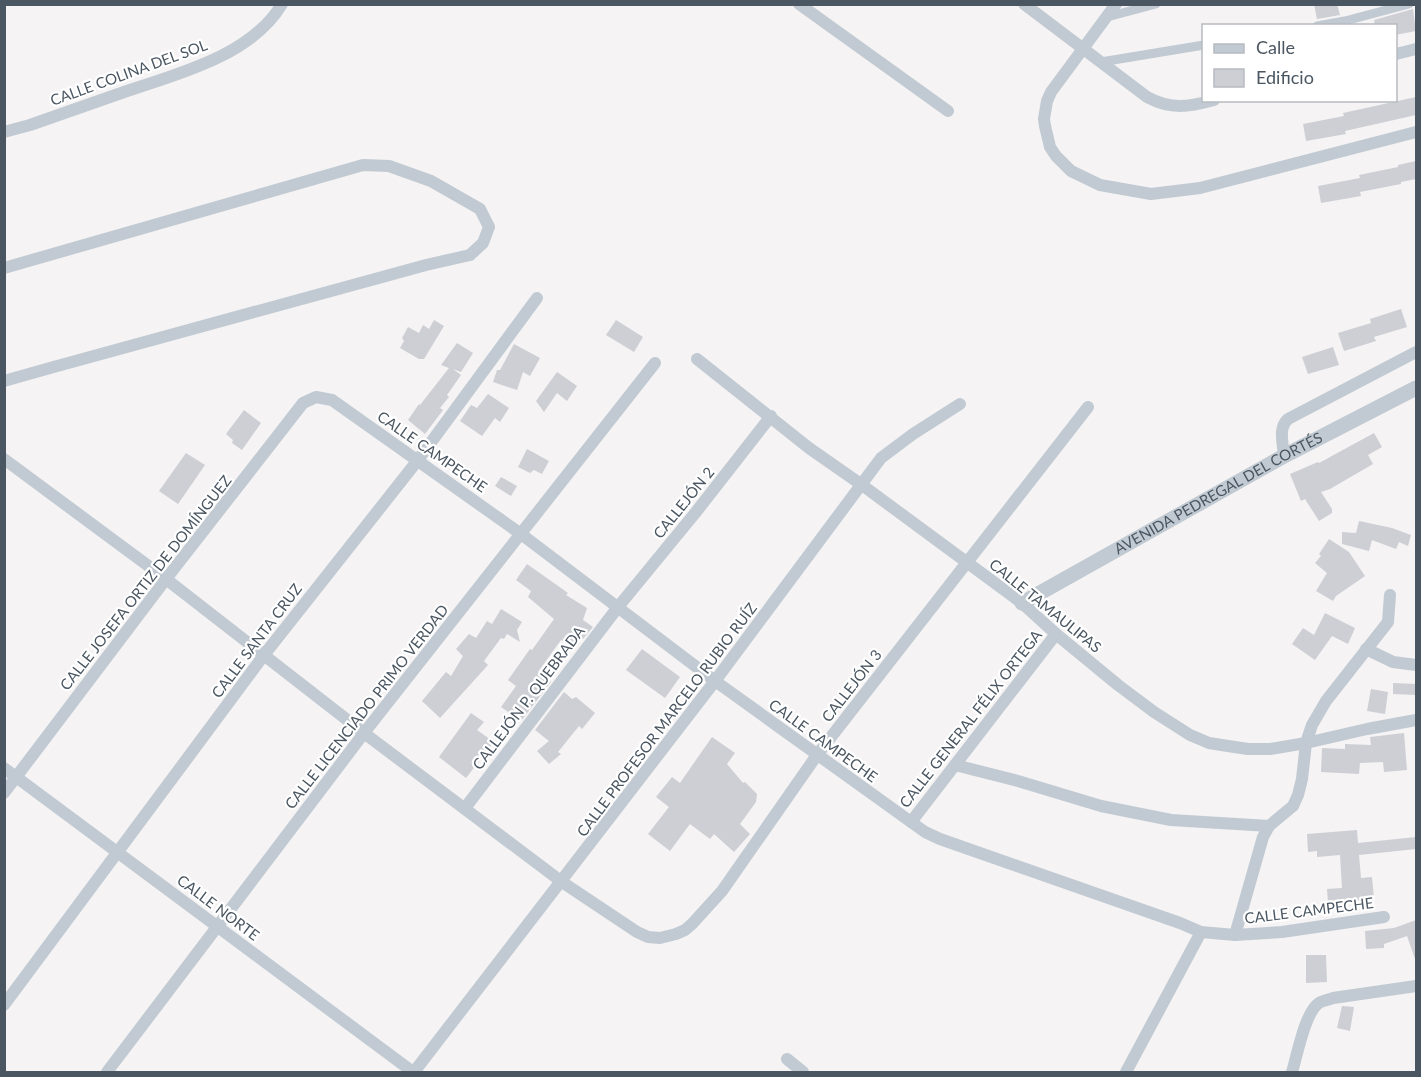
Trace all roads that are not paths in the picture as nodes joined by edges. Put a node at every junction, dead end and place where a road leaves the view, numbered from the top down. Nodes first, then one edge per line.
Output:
1 (282, 4) edge
2 (799, 4) edge
3 (1024, 4) edge
4 (1116, 4) edge
5 (1156, 4) edge
6 (1409, 4) edge
7 (1107, 17) junction
8 (1328, 24) edge
9 (1202, 45) edge
10 (1416, 48) edge
11 (1083, 50) junction
12 (1397, 53) edge
13 (1101, 62) junction
14 (1206, 102) edge
15 (948, 111) dead end
16 (4, 132) edge
17 (1416, 132) edge
18 (4, 268) edge
19 (537, 298) dead end
20 (1416, 352) edge
21 (697, 359) dead end
22 (655, 363) dead end
23 (4, 381) edge
24 (1416, 388) edge
25 (316, 398) joint
26 (960, 404) dead end
27 (1088, 407) dead end
28 (771, 416) junction
29 (1284, 456) junction
30 (4, 459) edge
31 (418, 460) junction
32 (862, 485) junction
33 (521, 534) junction
34 (968, 562) junction
35 (166, 579) junction
36 (1390, 595) dead end
37 (1022, 603) junction
38 (618, 607) junction
39 (1056, 634) junction
40 (1366, 649) junction
41 (264, 655) junction
42 (1416, 665) edge
43 (716, 681) junction
44 (1416, 720) edge
45 (364, 733) junction
46 (1306, 743) junction
47 (817, 755) junction
48 (955, 765) junction
49 (4, 768) edge
50 (16, 777) junction
51 (4, 793) edge
52 (465, 808) junction
53 (911, 822) junction
54 (1269, 826) junction
55 (118, 852) junction
56 (562, 882) junction
57 (1384, 917) dead end
58 (217, 926) junction
59 (1201, 932) junction
60 (1235, 935) junction
61 (1416, 986) edge
62 (4, 1005) edge
63 (787, 1059) dead end
64 (107, 1072) edge
65 (414, 1072) edge
66 (803, 1072) edge
67 (1126, 1072) edge
68 (1292, 1072) edge

1 - 16 street, CALLE COLINA DEL SOL
2 - 15 street
3 - 11 street
4 - 7 street
5 - 7 street
6 - 8 street
7 - 11 street
9 - 13 street
10 - 12 street
11 - 13 street
11 - 17 street
13 - 14 street
18 - 23 street
19 - 31 street, CALLE SANTA CRUZ
20 - 29 street
21 - 28 street, CALLE TAMAULIPAS
22 - 33 street, CALLE LICENCIADO PRIMO VERDAD
24 - 29 street, AVENIDA PEDREGAL DEL CORTÉS
25 - 31 street, CALLE CAMPECHE
25 - 35 street, CALLE JOSEFA ORTIZ DE DOMÍNGUEZ
26 - 32 street, CALLE PROFESOR MARCELO RUBIO RUÍZ
27 - 34 street, CALLEJÓN 3
28 - 32 street, CALLE TAMAULIPAS
28 - 38 street, CALLEJÓN 2
29 - 37 street, AVENIDA PEDREGAL DEL CORTÉS
30 - 35 street, CALLEJÓN 3
31 - 33 street, CALLE CAMPECHE
31 - 41 street, CALLE SANTA CRUZ
32 - 34 street, CALLE TAMAULIPAS
32 - 43 street, CALLE PROFESOR MARCELO RUBIO RUÍZ
33 - 38 street, CALLE CAMPECHE
33 - 45 street, CALLE LICENCIADO PRIMO VERDAD
34 - 37 street, CALLE TAMAULIPAS
34 - 47 street, CALLEJÓN 3
35 - 41 street, CALLEJÓN 3
35 - 50 street, CALLE JOSEFA ORTIZ DE DOMÍNGUEZ
36 - 40 street
37 - 39 street, CALLE TAMAULIPAS
38 - 43 street, CALLE CAMPECHE
38 - 52 street, CALLEJÓN P. QUEBRADA
39 - 46 street, CALLE TAMAULIPAS
39 - 48 street, CALLE GENERAL FÉLIX ORTEGA
40 - 42 street
40 - 46 street
41 - 45 street, CALLEJÓN 3
41 - 55 street, CALLE SANTA CRUZ
43 - 47 street, CALLE CAMPECHE
43 - 56 street, CALLE PROFESOR MARCELO RUBIO RUÍZ
44 - 46 street, CALLE TAMAULIPAS
45 - 52 street, CALLEJÓN 3
45 - 58 street, CALLE LICENCIADO PRIMO VERDAD
46 - 54 street
47 - 53 street, CALLE CAMPECHE
47 - 56 street, CALLEJÓN 3
48 - 53 street, CALLE GENERAL FÉLIX ORTEGA
48 - 54 street
49 - 50 street, CALLE NORTE
50 - 51 street, CALLE JOSEFA ORTIZ DE DOMÍNGUEZ
50 - 55 street, CALLE NORTE
52 - 56 street, CALLEJÓN 3
53 - 59 street, CALLE CAMPECHE
54 - 60 street
55 - 58 street, CALLE NORTE
55 - 62 street, CALLE SANTA CRUZ
56 - 65 street, CALLE PROFESOR MARCELO RUBIO RUÍZ
57 - 60 street, CALLE CAMPECHE
58 - 64 street, CALLE LICENCIADO PRIMO VERDAD
58 - 65 street, CALLE NORTE
59 - 60 street, CALLE CAMPECHE
59 - 67 street
61 - 68 street
63 - 66 street

